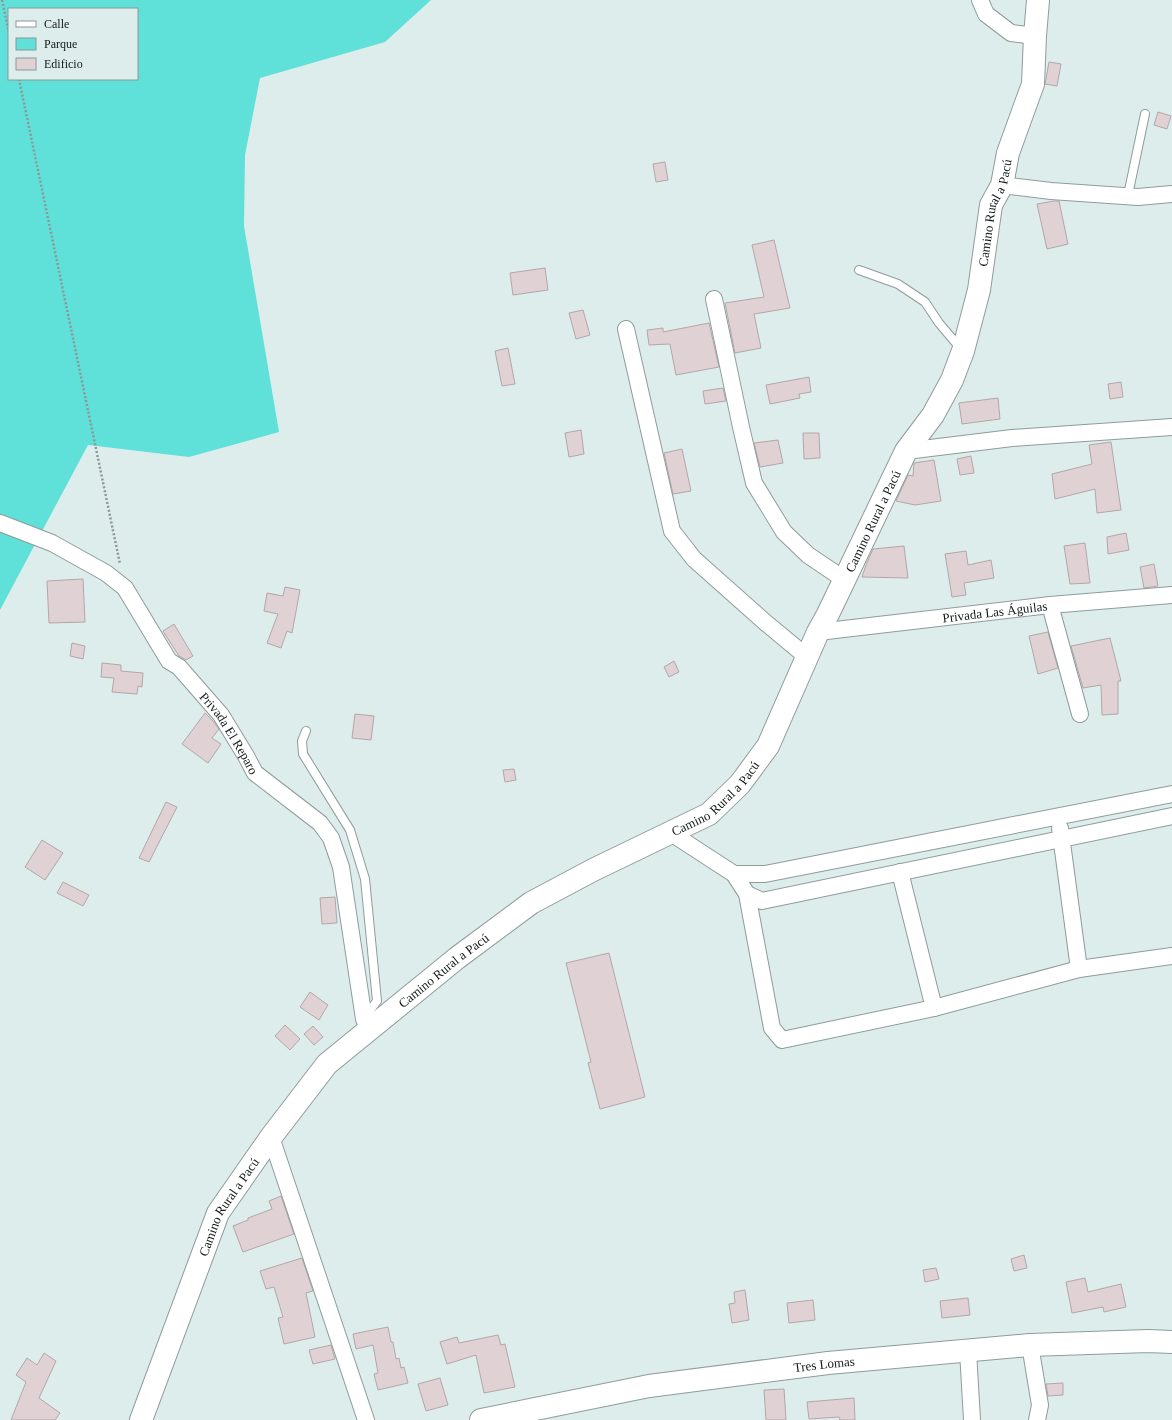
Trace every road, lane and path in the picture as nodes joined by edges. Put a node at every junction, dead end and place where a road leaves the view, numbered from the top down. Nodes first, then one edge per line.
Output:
1 (2, 0) edge
2 (980, 0) edge
3 (1038, 0) edge
4 (8, 28) edge
5 (1035, 36) junction
6 (19, 80) edge
7 (1145, 114) dead end
8 (1002, 185) junction
9 (1170, 194) edge
10 (1128, 195) junction
11 (859, 270) dead end
12 (714, 299) dead end
13 (626, 329) dead end
14 (963, 351) junction
15 (1172, 427) edge
16 (906, 451) junction
17 (0, 523) edge
18 (845, 580) junction
19 (125, 588) junction
20 (1172, 595) edge
21 (1050, 604) junction
22 (818, 632) junction
23 (807, 657) junction
24 (1080, 714) dead end
25 (306, 731) dead end
26 (1172, 794) edge
27 (1058, 816) junction
28 (1172, 816) edge
29 (671, 833) junction
30 (1062, 838) junction
31 (900, 872) junction
32 (734, 874) junction
33 (747, 894) junction
34 (1172, 956) edge
35 (1079, 969) junction
36 (934, 1008) junction
37 (366, 1025) junction
38 (271, 1137) junction
39 (1172, 1342) edge
40 (1030, 1345) junction
41 (968, 1351) junction
42 (551, 1413) edge
43 (141, 1420) edge
44 (366, 1420) edge
45 (481, 1420) edge
46 (972, 1420) edge
47 (1037, 1420) edge

1 - 4 path
2 - 5 street
3 - 5 street, Camino Rural a Pacú
5 - 8 street, Camino Rural a Pacú
6 - 19 path
7 - 10 lane
8 - 10 street
8 - 14 street, Camino Rural a Pacú
9 - 10 street
11 - 14 lane
12 - 18 street
13 - 23 street
14 - 16 street, Camino Rural a Pacú
15 - 16 street
16 - 18 street, Camino Rural a Pacú
17 - 19 street, Privada El Reparo
18 - 22 street, Camino Rural a Pacú
19 - 37 street, Privada El Reparo
20 - 21 street, Privada Las Águilas
21 - 22 street, Privada Las Águilas
21 - 24 street
22 - 23 street, Camino Rural a Pacú
23 - 29 street, Camino Rural a Pacú
25 - 37 lane
26 - 27 street
27 - 30 street
27 - 32 street
28 - 30 street
29 - 32 street
29 - 37 street, Camino Rural a Pacú
30 - 31 street
30 - 35 street
31 - 33 street
31 - 36 street
32 - 33 street
33 - 36 street
34 - 35 street
35 - 36 street
37 - 38 street, Camino Rural a Pacú
38 - 43 street, Camino Rural a Pacú
38 - 44 street
39 - 40 street, Tres Lomas
40 - 41 street, Tres Lomas
40 - 47 street
41 - 42 street, Tres Lomas
41 - 46 street
42 - 45 street, Tres Lomas

